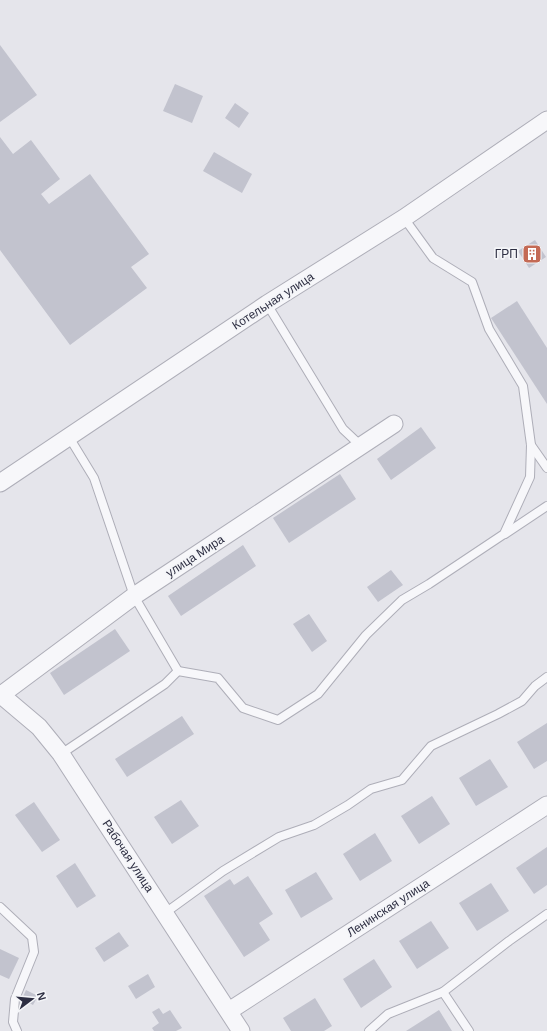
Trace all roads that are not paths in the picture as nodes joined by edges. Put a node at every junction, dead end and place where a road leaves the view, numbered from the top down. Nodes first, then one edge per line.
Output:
1 (547, 120) edge
2 (404, 218) junction
3 (267, 304) junction
4 (394, 424) dead end
5 (69, 437) junction
6 (531, 445) junction
7 (362, 447) junction
8 (547, 468) edge
9 (0, 483) edge
10 (547, 506) edge
11 (504, 534) junction
12 (134, 596) junction
13 (178, 671) junction
14 (547, 678) edge
15 (0, 694) edge
16 (61, 754) junction
17 (547, 805) edge
18 (0, 907) edge
19 (165, 913) junction
20 (547, 914) edge
21 (443, 992) junction
22 (229, 1011) junction
23 (18, 1031) edge
24 (241, 1031) edge
25 (369, 1031) edge
26 (469, 1031) edge

1 - 2 street, Котельная улица
2 - 3 street, Котельная улица
2 - 6 lane
3 - 5 street, Котельная улица
3 - 7 lane
4 - 7 street, улица Мира
5 - 9 street, Котельная улица
5 - 12 lane
6 - 8 lane
6 - 11 lane
7 - 12 street, улица Мира
10 - 11 lane
11 - 13 lane
12 - 13 lane
12 - 15 street, улица Мира
13 - 16 lane
14 - 19 lane
15 - 16 street, Рабочая улица
16 - 19 street, Рабочая улица
17 - 22 street, Ленинская улица
18 - 23 lane
19 - 22 street, Рабочая улица
20 - 21 lane
21 - 25 lane
21 - 26 lane
22 - 24 street, Рабочая улица

